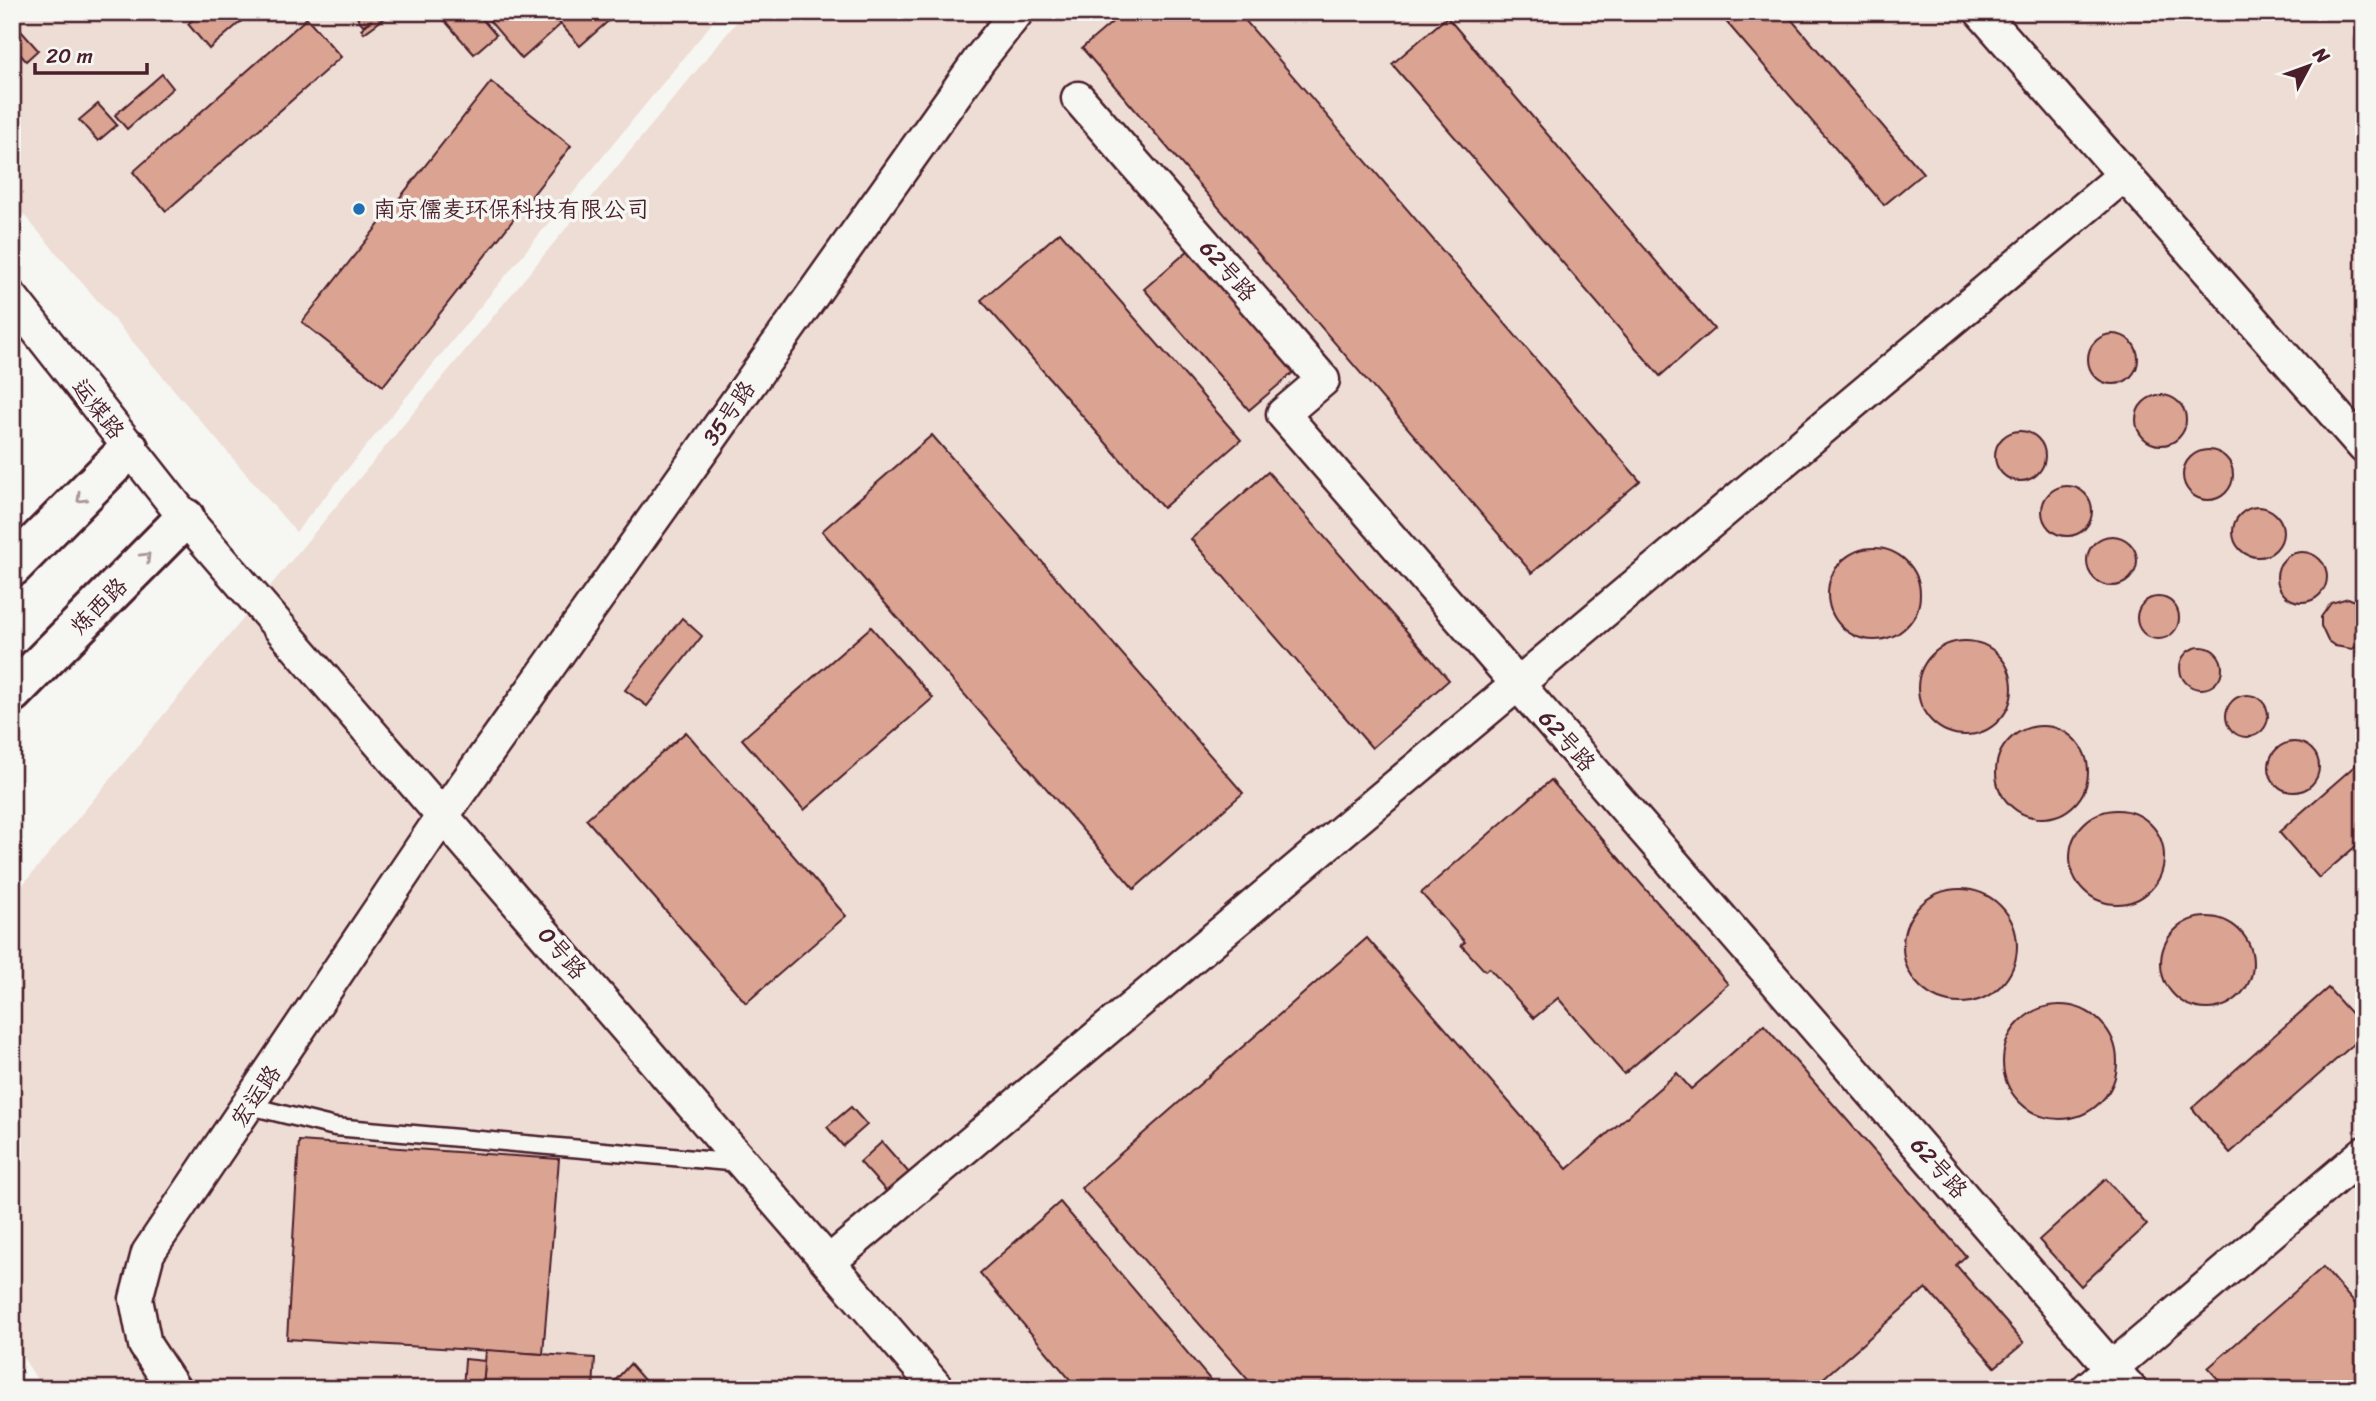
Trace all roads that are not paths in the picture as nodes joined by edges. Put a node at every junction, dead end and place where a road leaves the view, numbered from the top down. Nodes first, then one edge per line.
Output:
1 (1017, 12) edge
2 (1981, 12) edge
3 (1078, 98) dead end
4 (2123, 176) junction
5 (12, 298) edge
6 (2364, 447) edge
7 (129, 449) junction
8 (185, 518) junction
9 (12, 567) edge
10 (1517, 684) junction
11 (12, 693) edge
12 (444, 814) junction
13 (250, 1106) junction
14 (2364, 1153) edge
15 (741, 1163) junction
16 (829, 1262) junction
17 (2121, 1378) edge
18 (174, 1389) edge
19 (938, 1389) edge
20 (2087, 1389) edge

1 - 12 street, 35号路
2 - 4 street
3 - 10 street, 62号路
4 - 6 street
4 - 10 street
5 - 7 street, 运煤路
7 - 8 street, 运煤路
7 -> 9 main road
11 -> 8 main road, 炼西路
8 - 12 street, 0号路
10 - 16 street
10 - 17 street, 62号路
12 - 13 street, 宏运路
12 - 15 street, 0号路
13 - 15 lane
13 - 18 street, 宏运路
14 - 17 street
15 - 16 street, 0号路
16 - 19 street, 0号路
17 - 20 street

